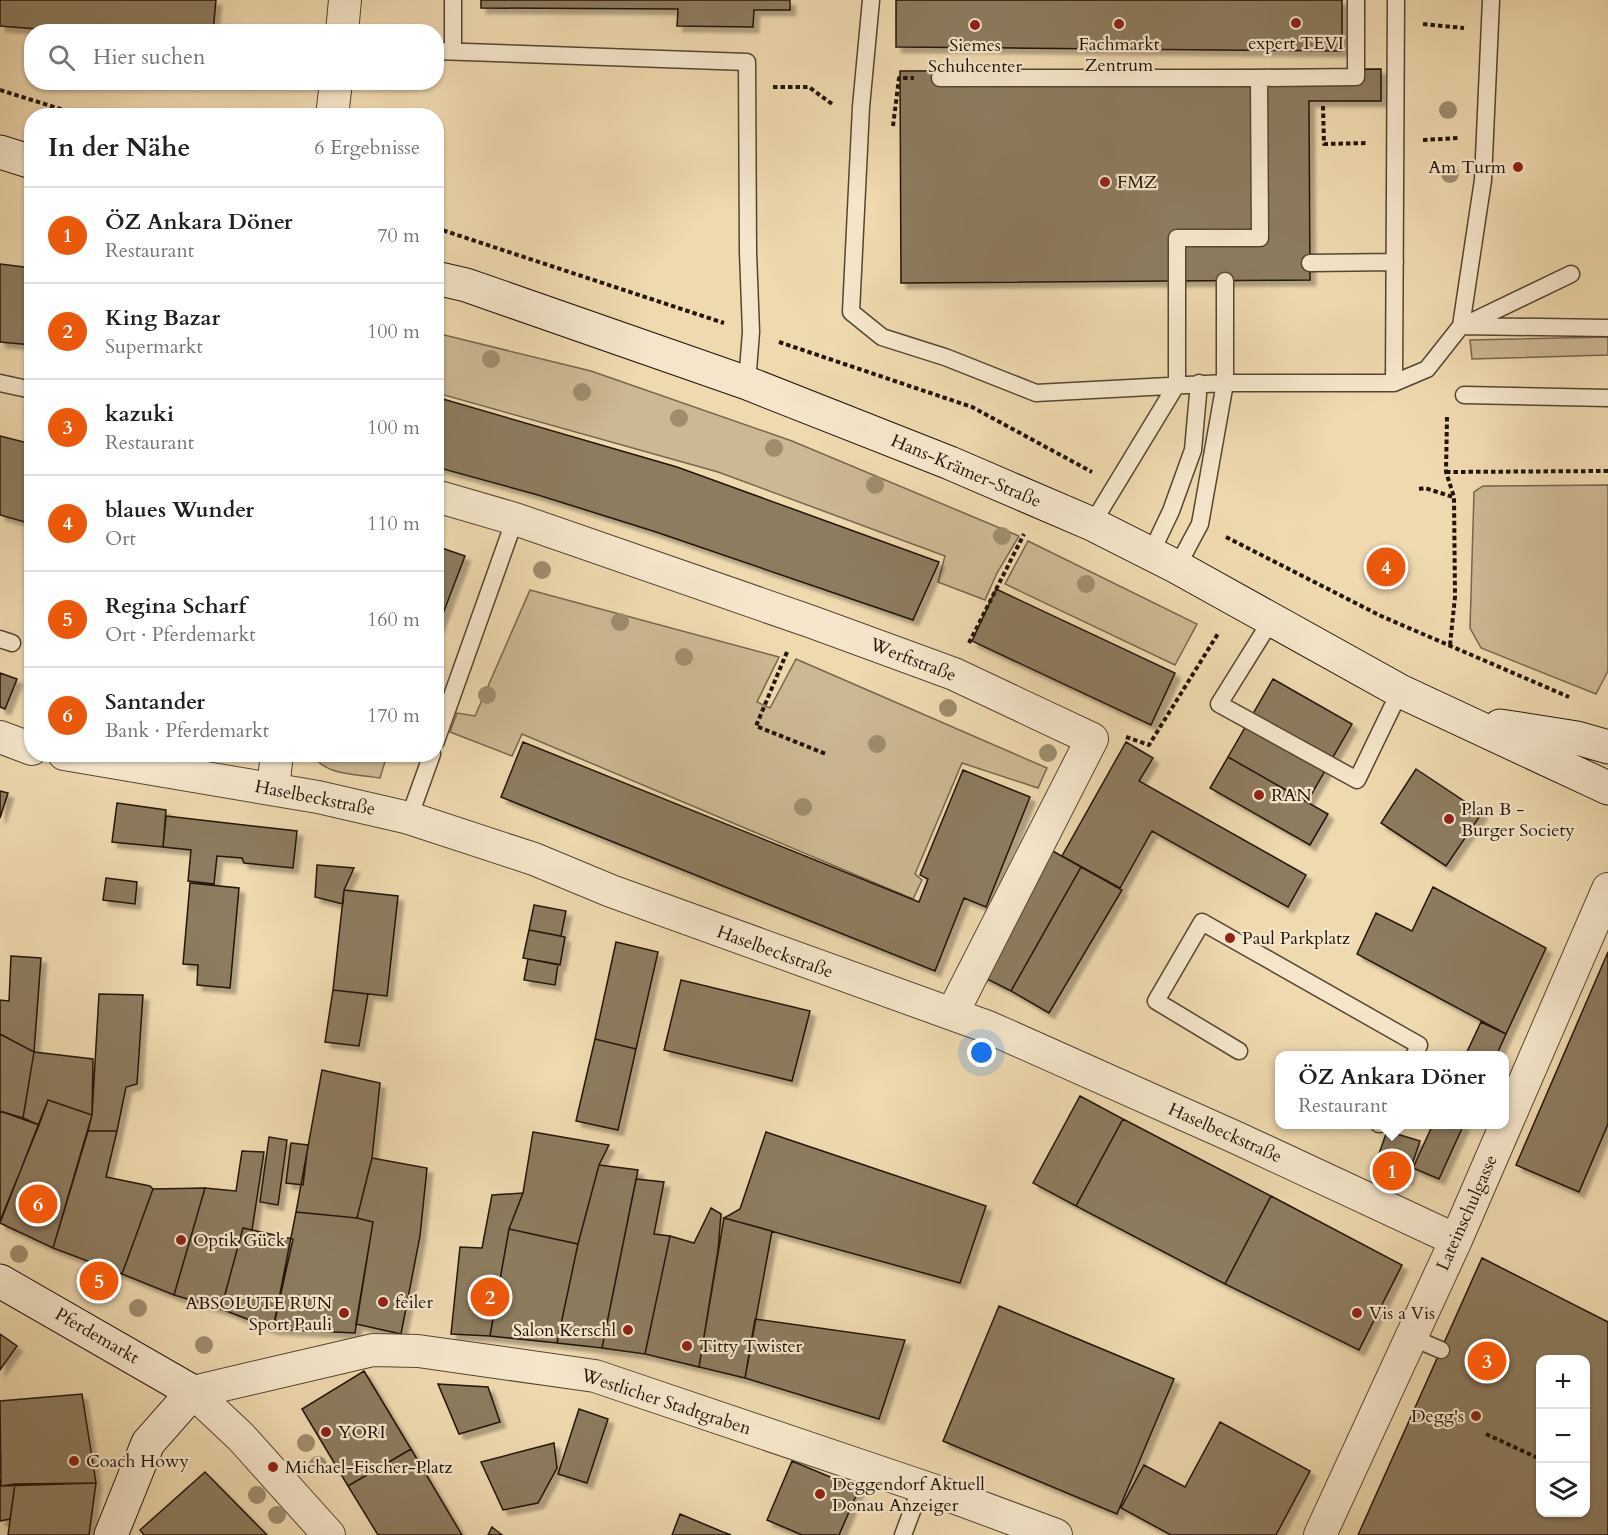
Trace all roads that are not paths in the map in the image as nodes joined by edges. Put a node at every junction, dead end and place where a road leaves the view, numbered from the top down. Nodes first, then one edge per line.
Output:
1 (345, 0) edge
2 (453, 0) edge
3 (871, 0) edge
4 (1356, 0) edge
5 (1396, 0) edge
6 (1491, 0) edge
7 (343, 24) edge
8 (445, 51) edge
9 (940, 78) dead end
10 (1259, 78) junction
11 (335, 90) edge
12 (333, 108) edge
13 (0, 152) edge
14 (24, 160) edge
15 (1395, 262) junction
16 (1310, 263) dead end
17 (1571, 274) dead end
18 (444, 280) edge
19 (1225, 281) dead end
20 (1461, 326) junction
21 (1608, 328) edge
22 (1225, 382) junction
23 (0, 383) edge
24 (747, 383) junction
25 (1199, 383) junction
26 (1394, 383) junction
27 (1177, 384) junction
28 (24, 388) edge
29 (1464, 395) dead end
30 (1608, 398) edge
31 (444, 498) edge
32 (516, 519) junction
33 (1092, 524) junction
34 (1164, 560) junction
35 (1272, 619) junction
36 (1400, 691) junction
37 (444, 719) edge
38 (1471, 722) junction
39 (0, 737) edge
40 (24, 745) edge
41 (1608, 747) edge
42 (113, 762) edge
43 (276, 762) edge
44 (429, 762) edge
45 (273, 788) junction
46 (1608, 788) edge
47 (409, 818) junction
48 (1608, 889) edge
49 (952, 1014) junction
50 (1239, 1051) dead end
51 (1416, 1051) edge
52 (1509, 1118) edge
53 (1504, 1129) edge
54 (1456, 1240) junction
55 (0, 1281) edge
56 (1411, 1337) junction
57 (1441, 1350) dead end
58 (193, 1392) junction
59 (921, 1487) junction
60 (111, 1535) edge
61 (329, 1535) edge
62 (903, 1535) edge
63 (1056, 1535) edge
64 (1320, 1535) edge

1 - 7 street
2 - 8 lane
3 - 27 lane
4 - 10 lane
5 - 15 lane
6 - 20 lane
8 - 24 lane
9 - 10 lane
10 - 27 lane
11 - 12 street
13 - 14 main road
15 - 16 lane
15 - 26 lane
17 - 20 lane
18 - 24 main road, Hans-Krämer-Straße
19 - 22 lane
20 - 21 lane
20 - 26 lane
22 - 25 lane
22 - 26 lane
22 - 34 lane
23 - 28 lane
24 - 33 main road, Hans-Krämer-Straße
25 - 27 lane
25 - 34 lane
27 - 33 lane
29 - 30 lane
31 - 32 street, Werftstraße
32 - 37 lane
32 - 49 street, Werftstraße
33 - 34 main road, Hans-Krämer-Straße
34 - 35 main road, Hans-Krämer-Straße
35 - 36 main road, Hans-Krämer-Straße
35 - 36 lane
36 - 38 main road, Hans-Krämer-Straße
38 - 41 main road, Hans-Krämer-Straße
38 - 46 main road, Hans-Krämer-Straße
39 - 40 street
42 - 45 street, Haselbeckstraße
43 - 45 street
44 - 47 lane
45 - 47 street, Haselbeckstraße
47 - 49 street, Haselbeckstraße
48 - 52 street, Lateinschulgasse
49 - 54 street, Haselbeckstraße
50 - 51 lane
53 - 54 street, Lateinschulgasse
54 - 56 street, Lateinschulgasse
55 - 58 main road, Pferdemarkt
56 - 57 lane
56 - 64 street, Lateinschulgasse
58 - 59 street, Westlicher Stadtgraben
58 - 60 main road
58 - 61 street
59 - 62 lane
59 - 63 street, Westlicher Stadtgraben

